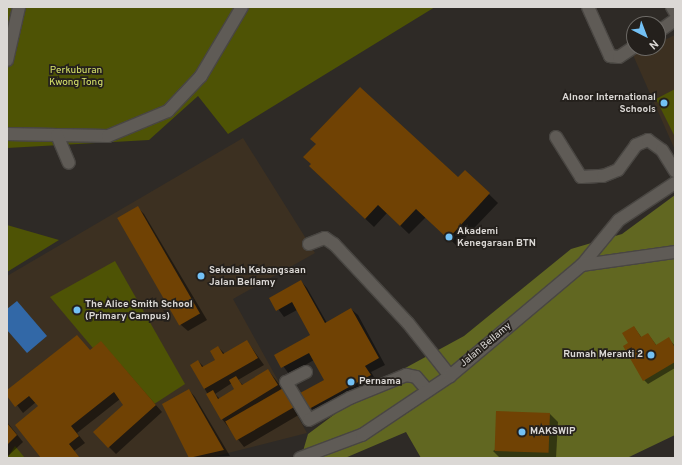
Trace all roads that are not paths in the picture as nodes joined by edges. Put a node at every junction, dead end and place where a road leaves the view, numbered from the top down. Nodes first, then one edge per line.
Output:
1 (19, 7) edge
2 (242, 7) edge
3 (588, 7) edge
4 (672, 7) edge
5 (675, 12) edge
6 (675, 20) edge
7 (666, 26) edge
8 (626, 52) edge
9 (7, 60) edge
10 (7, 134) edge
11 (57, 135) junction
12 (556, 137) dead end
13 (69, 163) dead end
14 (675, 171) edge
15 (675, 183) edge
16 (309, 244) dead end
17 (675, 252) edge
18 (582, 265) junction
19 (306, 372) dead end
20 (450, 376) junction
21 (428, 391) junction
22 (300, 458) edge

1 - 9 street
2 - 11 street
3 - 8 street
4 - 5 street
6 - 7 street
10 - 11 street
11 - 13 street
12 - 14 street
15 - 18 street, Jalan Bellamy
16 - 20 street
17 - 18 street
18 - 20 street, Jalan Bellamy
19 - 21 street
20 - 21 street, Jalan Bellamy
21 - 22 street, Jalan Bellamy

